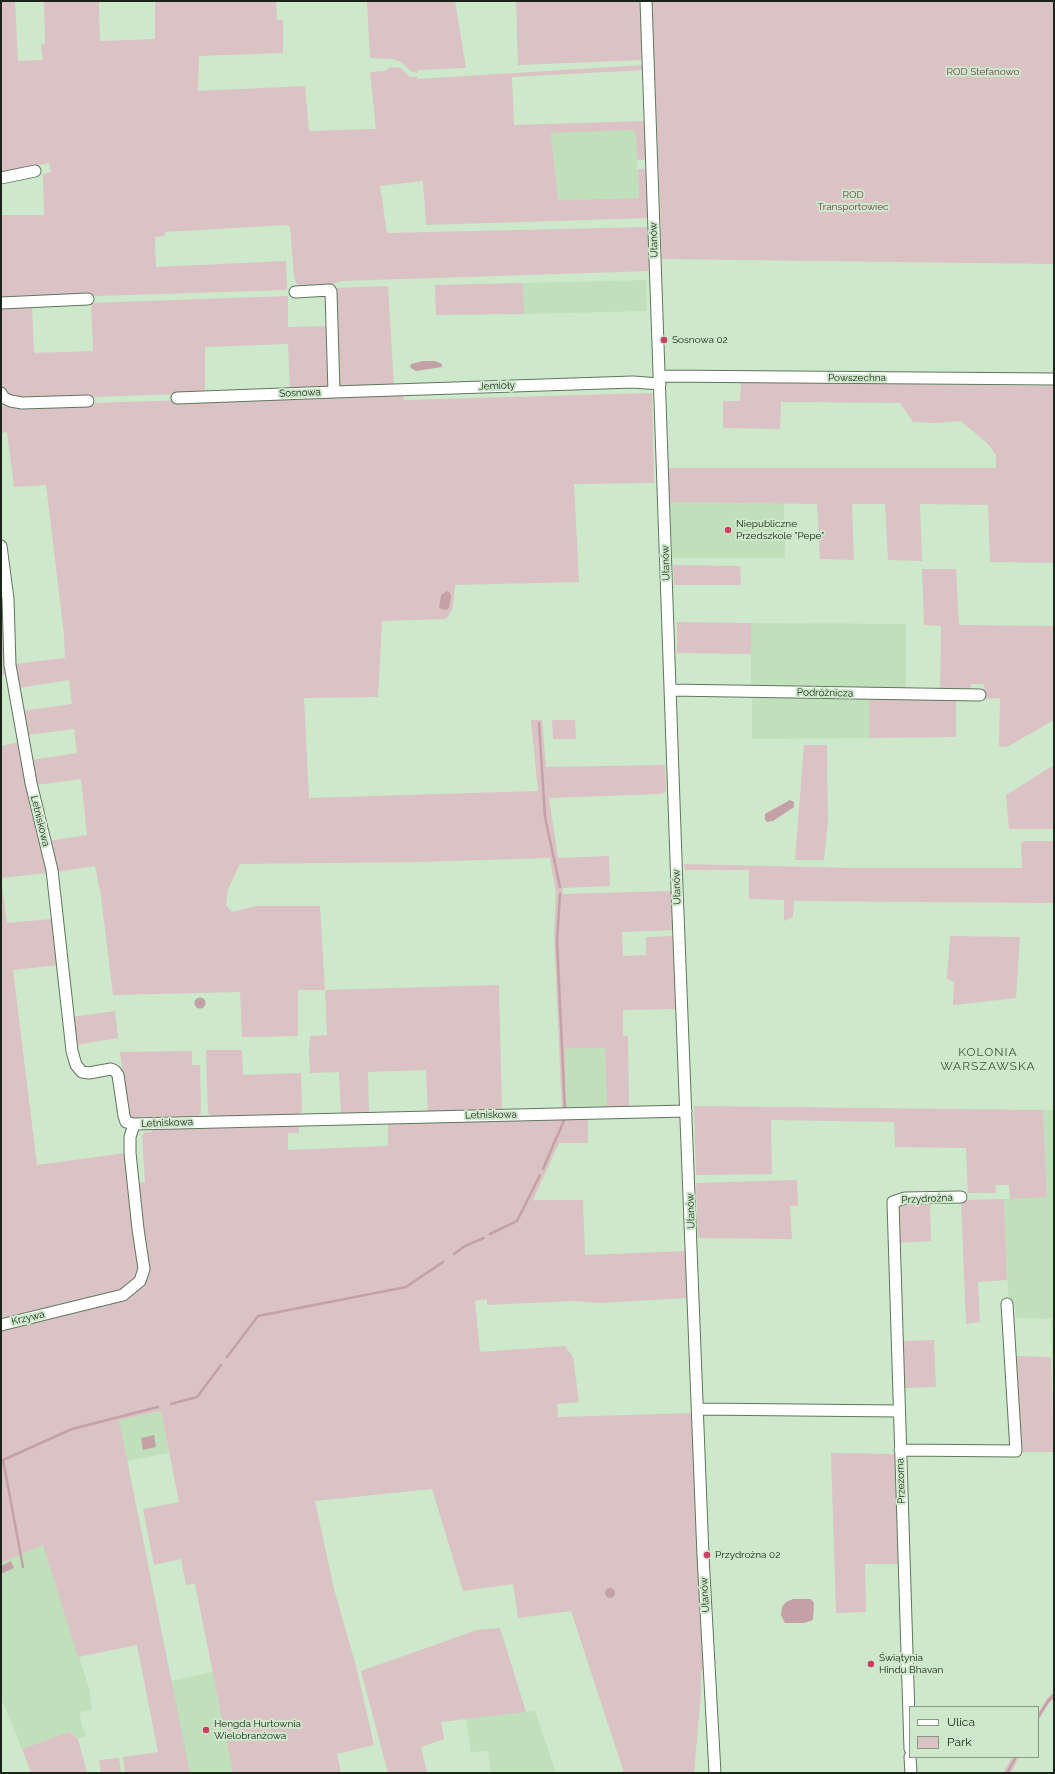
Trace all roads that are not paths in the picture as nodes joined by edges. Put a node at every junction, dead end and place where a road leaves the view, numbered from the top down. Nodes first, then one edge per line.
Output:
1 (646, 1) edge
2 (35, 171) dead end
3 (1, 178) edge
4 (295, 292) dead end
5 (88, 299) dead end
6 (1, 302) edge
7 (1054, 379) edge
8 (660, 380) junction
9 (334, 392) junction
10 (1, 393) edge
11 (177, 398) dead end
12 (88, 401) dead end
13 (1, 546) edge
14 (670, 690) junction
15 (980, 695) dead end
16 (686, 1111) junction
17 (134, 1124) junction
18 (961, 1197) dead end
19 (1007, 1304) dead end
20 (1, 1325) edge
21 (698, 1409) junction
22 (899, 1411) junction
23 (900, 1450) junction
24 (909, 1719) edge
25 (910, 1758) edge
26 (715, 1773) edge
27 (911, 1773) edge

1 - 8 street, Ułanów
2 - 3 street
4 - 9 street, Sosnowa
5 - 6 street
7 - 8 street, Powszechna
8 - 9 street, Jemioły
8 - 14 street, Ułanów
9 - 11 street, Sosnowa
10 - 12 street
13 - 17 street, Letniskowa
14 - 15 street, Podróżnicza
14 - 16 street, Ułanów
16 - 17 street, Letniskowa
16 - 21 street, Ułanów
17 - 20 street, Krzywa
18 - 22 street, Przydrożna
19 - 23 street, Przezorna
21 - 22 street
21 - 26 street, Ułanów
22 - 23 street
23 - 24 street, Przezorna
25 - 27 street

